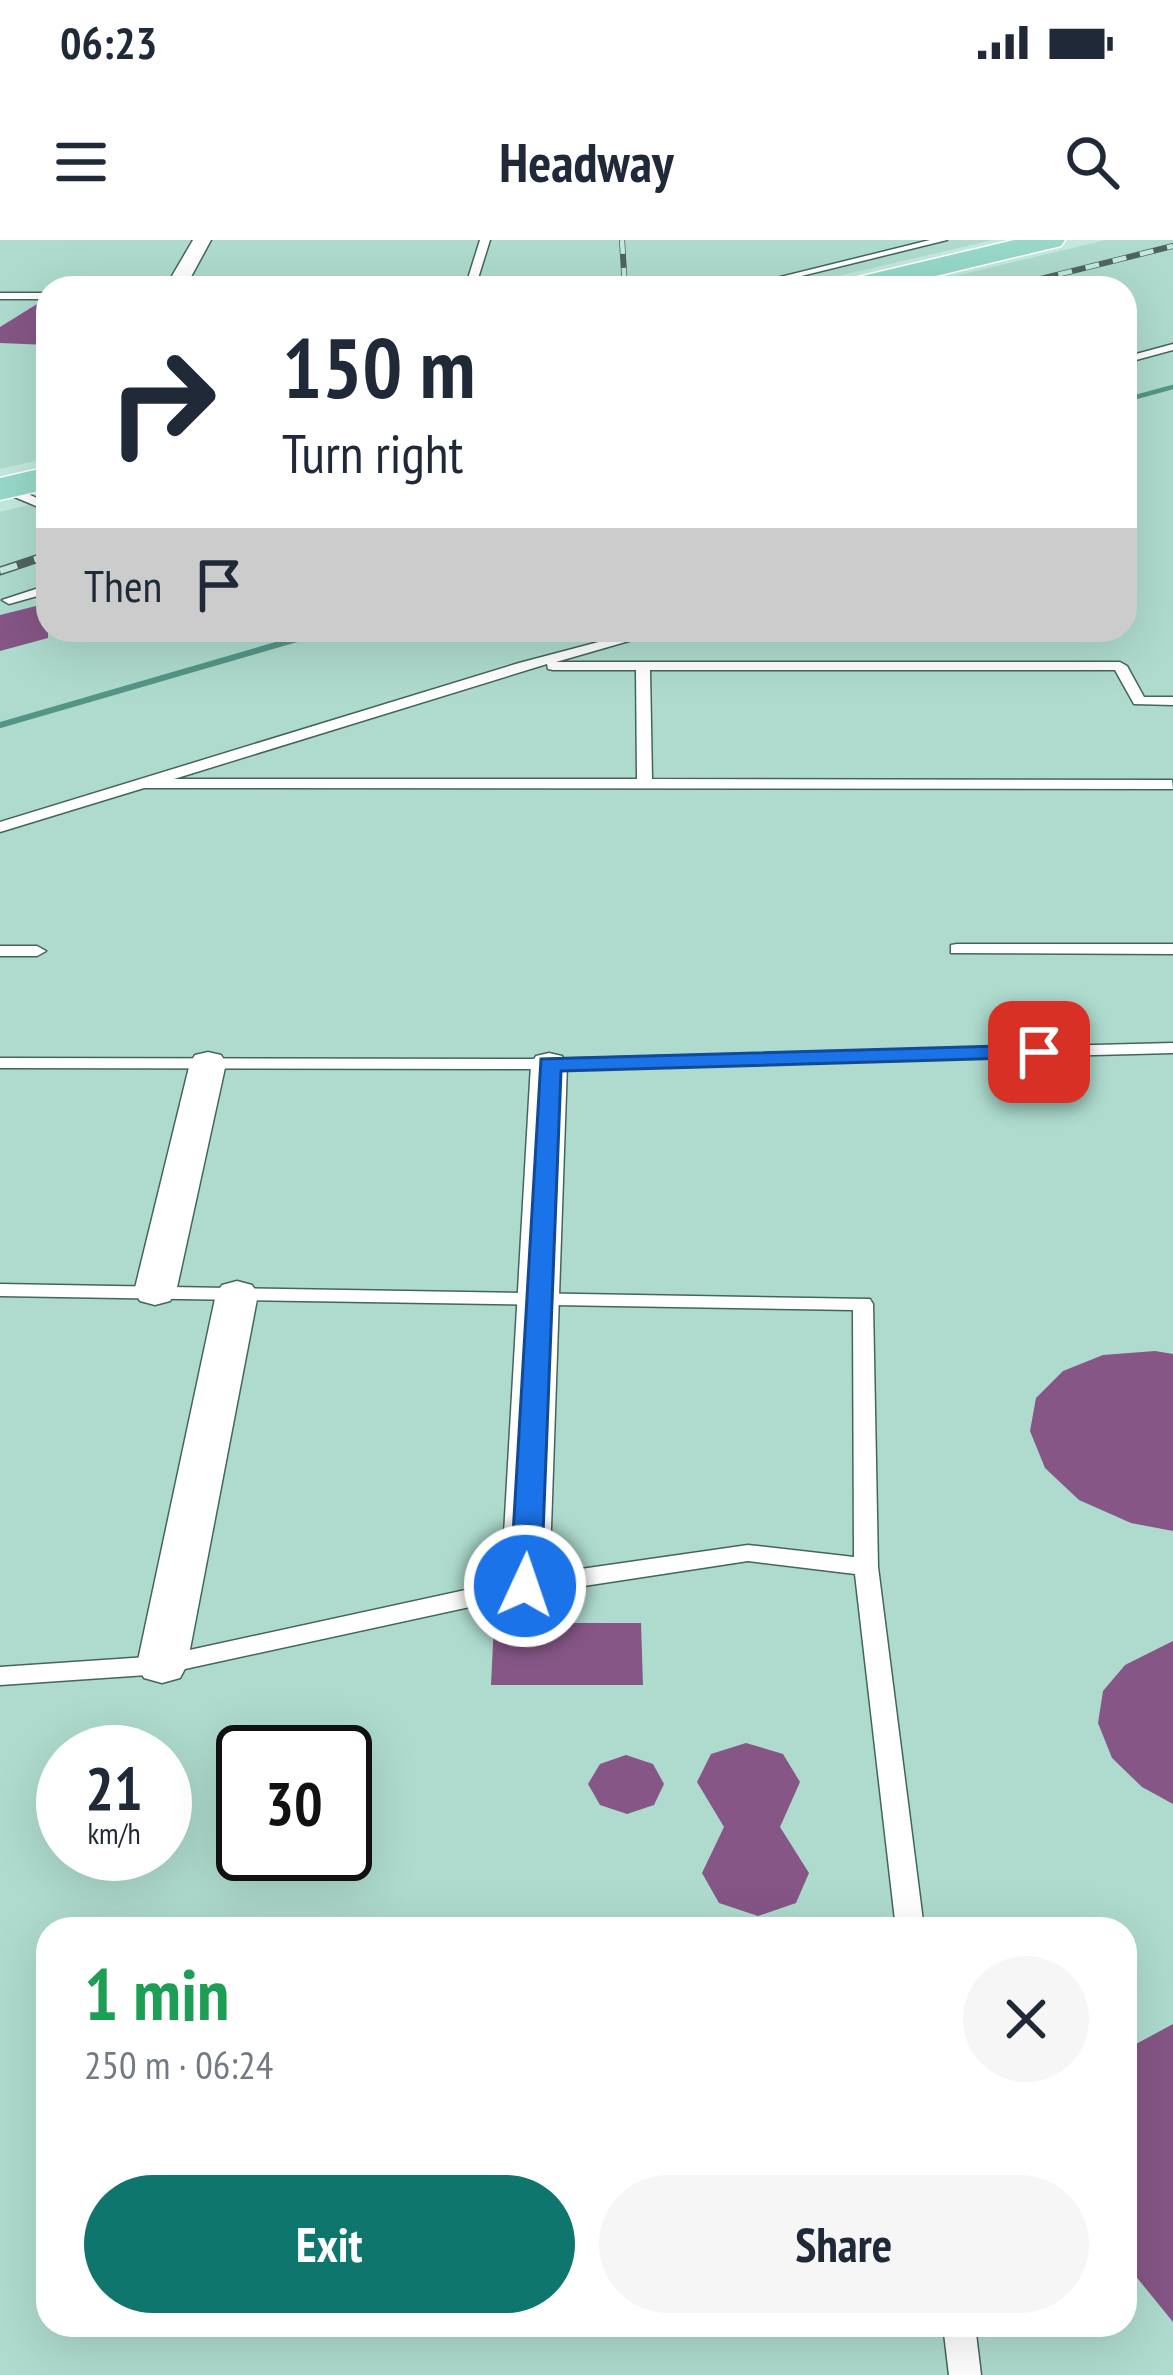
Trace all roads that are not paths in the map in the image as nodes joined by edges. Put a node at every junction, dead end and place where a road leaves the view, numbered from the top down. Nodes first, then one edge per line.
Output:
1 (202, 240) edge
2 (485, 240) edge
3 (942, 240) edge
4 (1051, 240) edge
5 (182, 276) edge
6 (474, 276) edge
7 (791, 276) edge
8 (899, 276) edge
9 (0, 296) edge
10 (36, 296) edge
11 (1173, 346) edge
12 (1137, 356) edge
13 (36, 481) edge
14 (2, 489) edge
15 (36, 502) edge
16 (36, 592) edge
17 (9, 600) dead end
18 (615, 642) edge
19 (524, 666) junction
20 (643, 666) junction
21 (1173, 701) edge
22 (142, 783) junction
23 (645, 784) junction
24 (1172, 785) edge
25 (0, 827) edge
26 (957, 949) dead end
27 (1173, 949) edge
28 (0, 951) edge
29 (37, 951) dead end
30 (1173, 1048) edge
31 (0, 1063) edge
32 (208, 1063) junction
33 (549, 1064) junction
34 (0, 1290) edge
35 (155, 1292) junction
36 (237, 1294) junction
37 (539, 1298) junction
38 (866, 1567) junction
39 (525, 1586) junction
40 (162, 1665) junction
41 (0, 1676) edge
42 (909, 1917) edge
43 (960, 2337) edge
44 (965, 2375) edge

1 - 5 street
2 - 6 lane
3 - 7 lane
4 - 8 main road
9 - 10 lane
11 - 12 lane
13 - 14 main road
14 - 15 lane
16 - 17 lane
18 - 19 lane
19 - 20 lane
19 - 22 lane
20 - 21 lane
20 - 23 lane
22 - 23 lane
22 - 25 lane
23 - 24 lane
26 - 27 lane
28 - 29 lane
30 - 33 lane
31 - 32 lane
32 - 33 lane
32 - 35 street
33 - 37 street
34 - 35 lane
35 - 36 lane
36 - 37 lane
36 - 40 street
37 - 38 lane
37 - 39 street
38 - 39 lane
38 - 42 lane
39 - 40 lane
40 - 41 lane
43 - 44 lane

